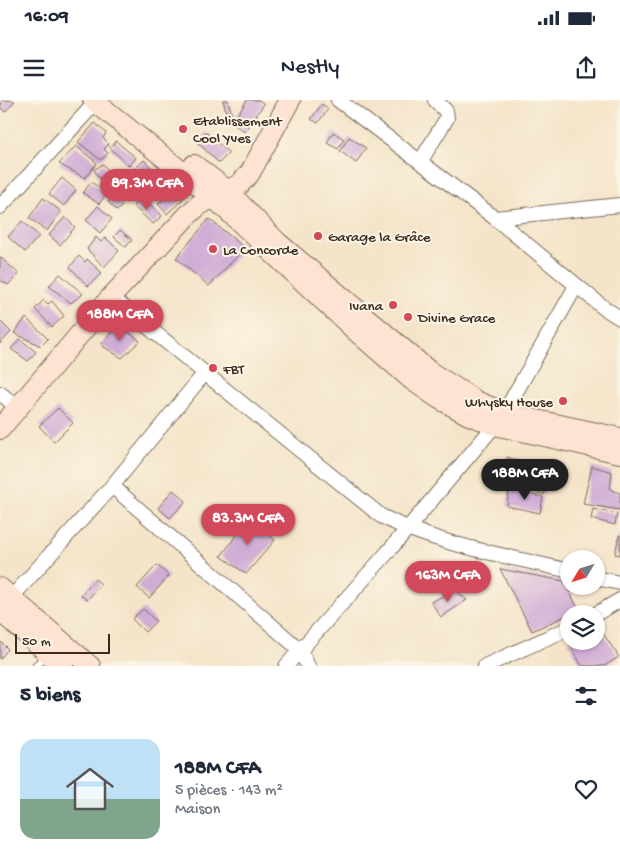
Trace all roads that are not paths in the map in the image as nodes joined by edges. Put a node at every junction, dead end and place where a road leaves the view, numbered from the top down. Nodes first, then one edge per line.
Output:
1 (290, 100) edge
2 (338, 100) edge
3 (435, 100) edge
4 (101, 101) edge
5 (420, 162) junction
6 (220, 194) junction
7 (2, 203) edge
8 (620, 204) edge
9 (495, 218) junction
10 (576, 286) junction
11 (111, 297) junction
12 (620, 318) edge
13 (204, 374) junction
14 (0, 392) edge
15 (19, 409) junction
16 (499, 419) junction
17 (0, 429) edge
18 (620, 438) edge
19 (620, 453) edge
20 (112, 486) junction
21 (407, 529) junction
22 (560, 569) edge
23 (605, 580) edge
24 (620, 582) edge
25 (4, 599) edge
26 (620, 600) edge
27 (605, 609) edge
28 (560, 632) edge
29 (300, 650) junction
30 (49, 662) edge
31 (90, 666) edge
32 (286, 666) edge
33 (308, 666) edge
34 (485, 666) edge

1 - 6 main road
2 - 5 street
3 - 5 street
4 - 6 main road
4 - 7 street
5 - 9 street
6 - 11 main road
6 - 16 main road
8 - 9 street
9 - 10 street
10 - 12 street
10 - 16 street
11 - 13 street
11 - 15 main road
13 - 20 street
13 - 21 street
14 - 15 street
15 - 17 main road
16 - 18 main road
16 - 19 main road
16 - 21 street
20 - 25 street
20 - 29 street
21 - 22 street
21 - 29 street
23 - 24 street
25 - 30 main road
25 - 31 main road
26 - 27 street
28 - 34 street
29 - 32 street
29 - 33 street

